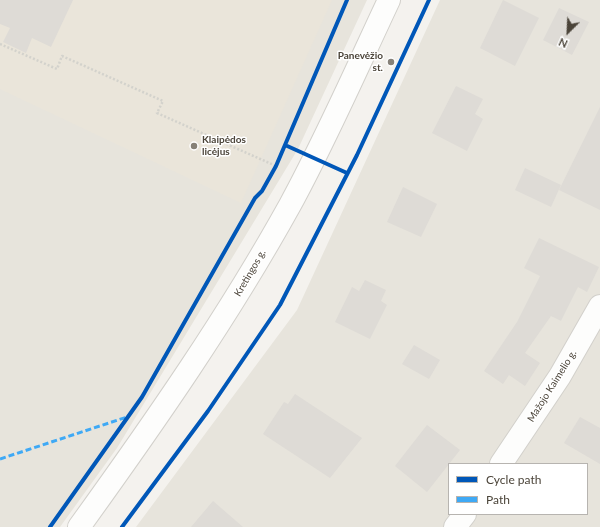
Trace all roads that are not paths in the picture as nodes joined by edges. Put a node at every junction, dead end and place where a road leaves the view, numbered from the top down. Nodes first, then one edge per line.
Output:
1 (389, 0) edge
2 (600, 306) edge
3 (502, 463) edge
4 (464, 515) edge
5 (79, 527) edge
6 (455, 527) edge

1 - 5 street, Kretingos g.
2 - 3 street, Mažojo Kaimelio g.
4 - 6 street

